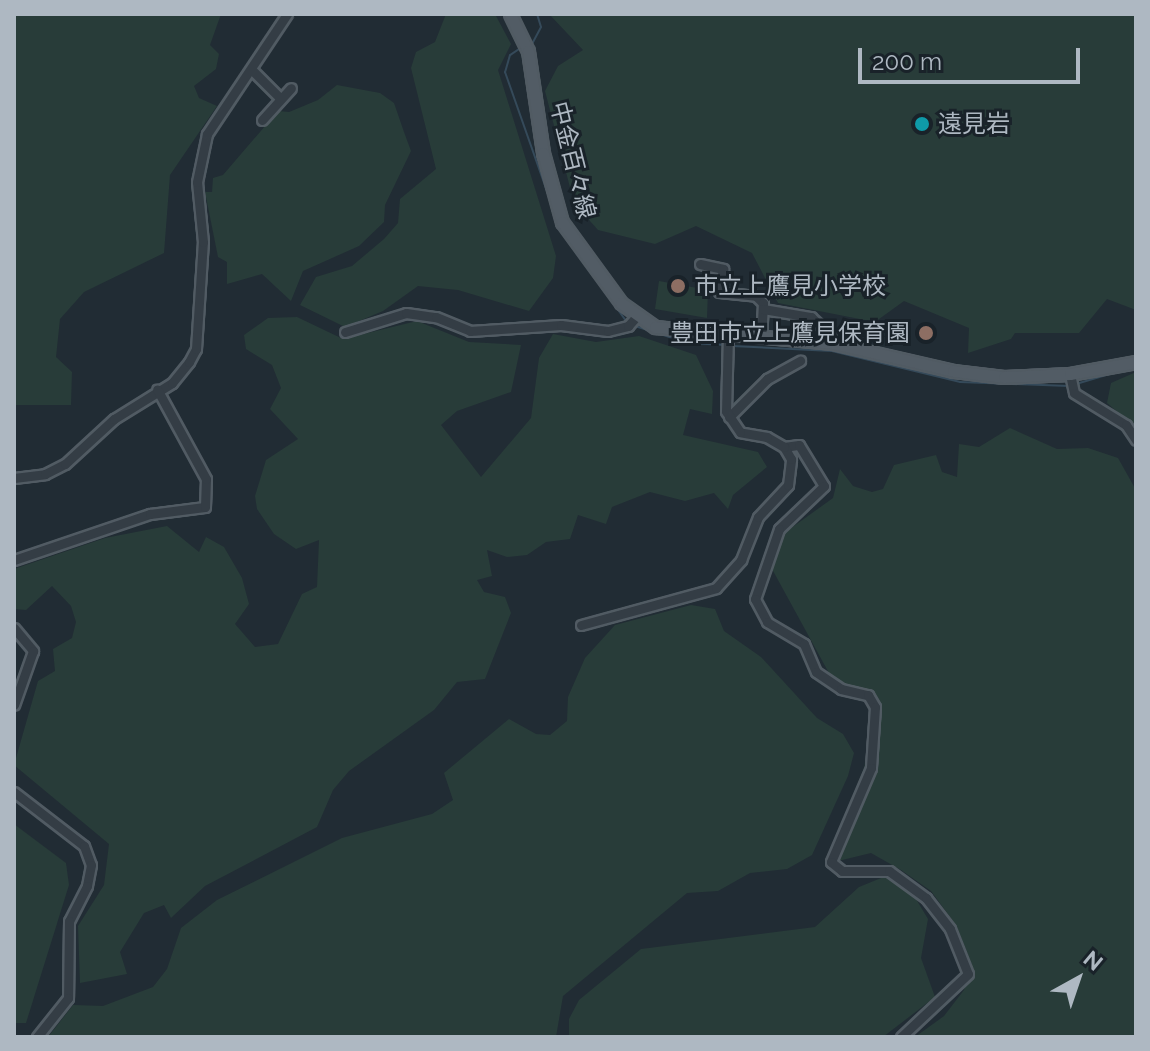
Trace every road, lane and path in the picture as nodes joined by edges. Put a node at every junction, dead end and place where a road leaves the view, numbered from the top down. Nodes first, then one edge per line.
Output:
1 (287, 14) edge
2 (510, 14) edge
3 (253, 71) junction
4 (291, 88) dead end
5 (280, 98) junction
6 (262, 120) dead end
7 (700, 264) dead end
8 (763, 309) junction
9 (633, 321) junction
10 (345, 332) dead end
11 (728, 337) junction
12 (761, 338) junction
13 (840, 344) junction
14 (800, 361) dead end
15 (1136, 362) edge
16 (1071, 380) junction
17 (157, 389) junction
18 (729, 417) junction
19 (1136, 440) edge
20 (784, 447) junction
21 (14, 478) edge
22 (14, 560) edge
23 (581, 625) dead end
24 (14, 628) edge
25 (14, 705) edge
26 (14, 792) edge
27 (37, 1037) edge
28 (901, 1037) edge

1 - 3 street
2 - 9 main road, 中金百々線
3 - 5 street
3 - 17 street
4 - 5 street
5 - 6 street
7 - 8 street
8 - 12 street
8 - 13 street
9 - 10 street
9 - 11 main road, 中金百々線
11 - 12 main road, 中金百々線
11 - 18 street
12 - 13 main road, 中金百々線
13 - 16 main road, 中金百々線
14 - 18 street
15 - 16 main road, 中金百々線
16 - 19 street
17 - 21 street
17 - 22 street
18 - 20 street
20 - 23 street
20 - 28 street
24 - 25 street
26 - 27 street

